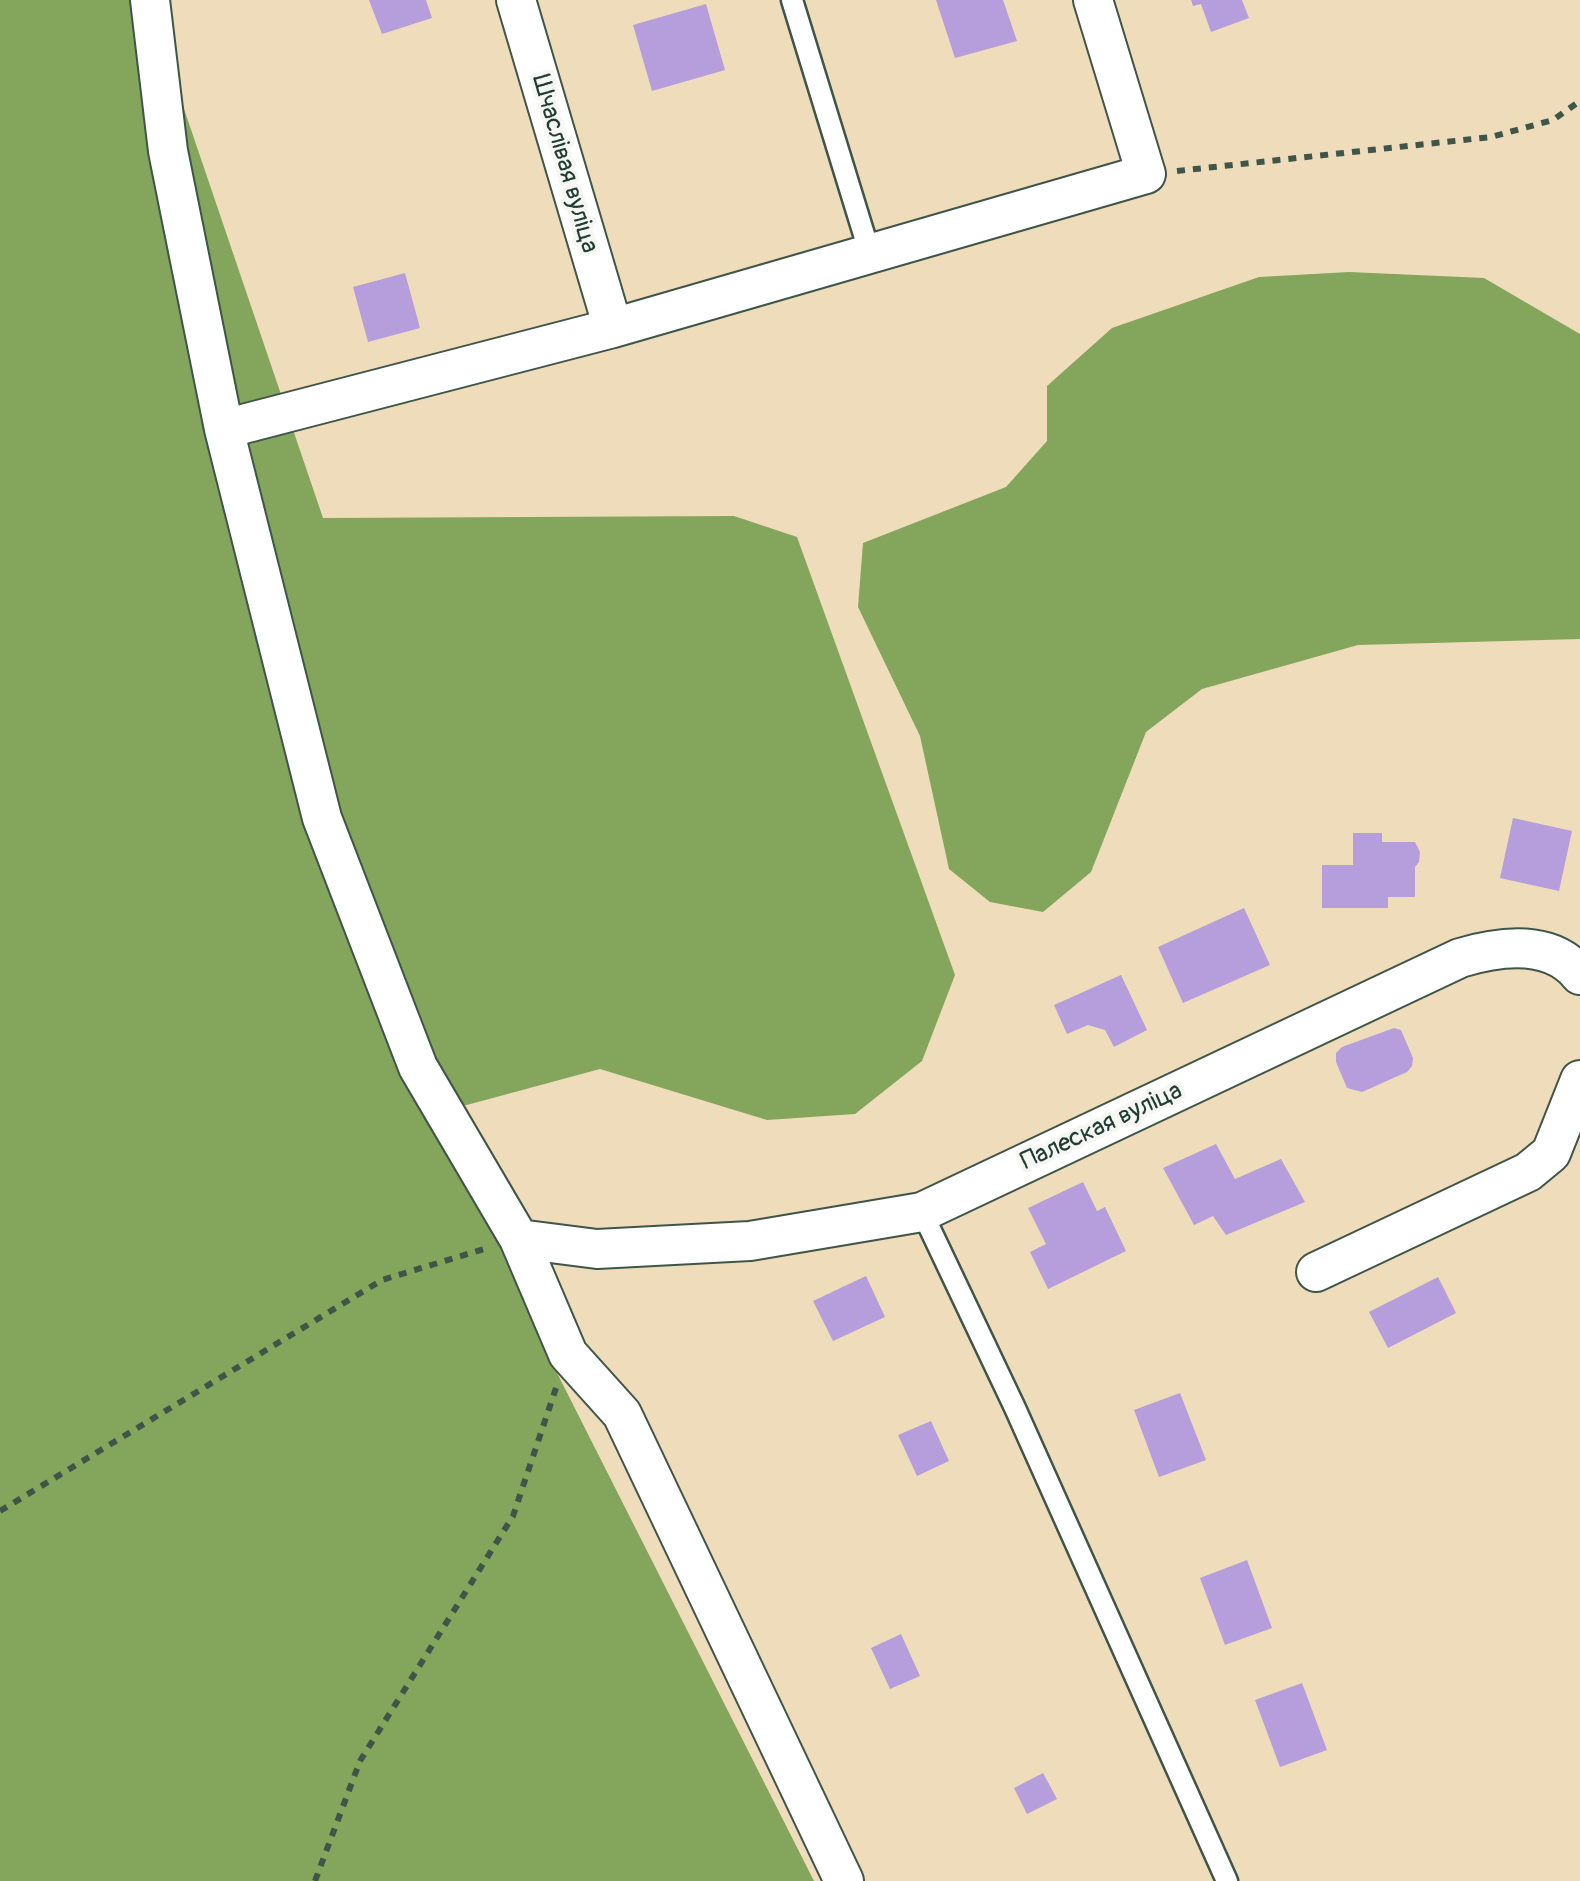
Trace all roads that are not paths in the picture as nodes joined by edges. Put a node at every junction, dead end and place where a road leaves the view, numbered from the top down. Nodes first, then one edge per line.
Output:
1 (150, 0) edge
2 (516, 0) edge
3 (792, 0) edge
4 (1093, 0) edge
5 (870, 254) junction
6 (613, 328) junction
7 (224, 430) junction
8 (1580, 975) edge
9 (1580, 1080) edge
10 (922, 1212) junction
11 (519, 1238) junction
12 (1316, 1272) dead end
13 (844, 1881) edge
14 (1226, 1881) edge

1 - 7 street
2 - 6 street, Шчаслівая вуліца
3 - 5 lane
4 - 5 street
5 - 6 street
6 - 7 street
7 - 11 street
8 - 10 street, Палеская вуліца
9 - 12 street
10 - 11 street, Палеская вуліца
10 - 14 lane
11 - 13 street

